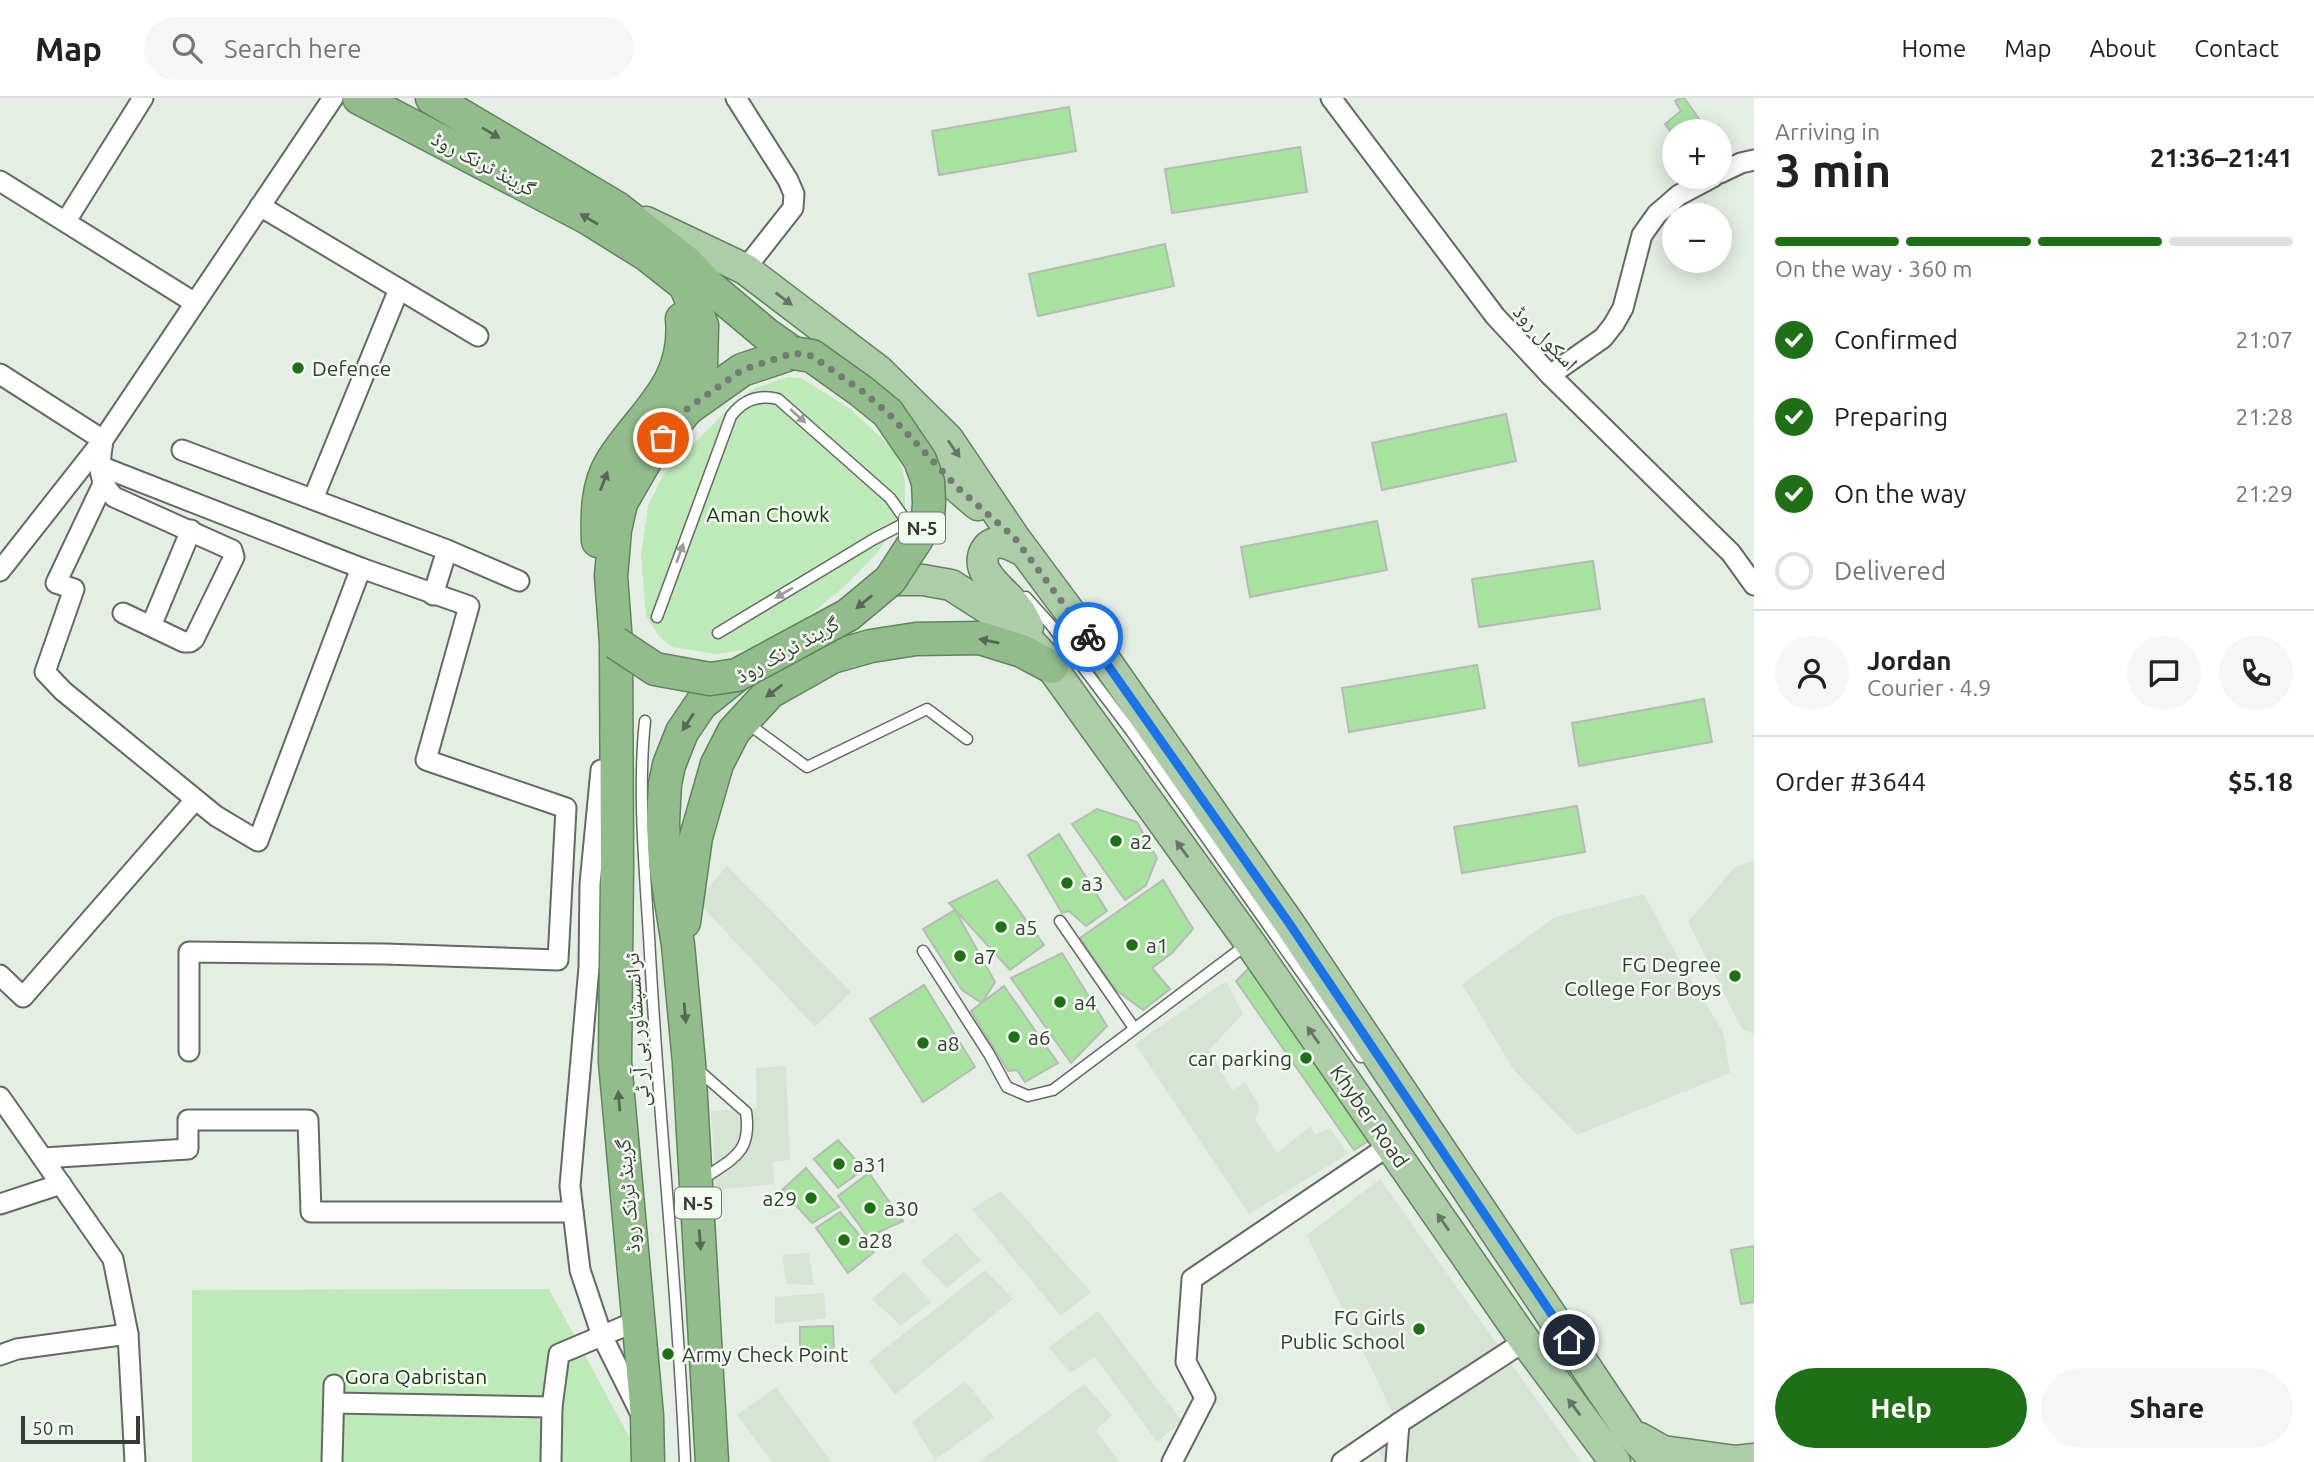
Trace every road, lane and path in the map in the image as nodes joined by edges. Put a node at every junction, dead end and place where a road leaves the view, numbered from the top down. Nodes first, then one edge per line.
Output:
1 (143, 98) edge
2 (332, 98) edge
3 (359, 98) edge
4 (432, 98) edge
5 (736, 98) edge
6 (1331, 98) edge
7 (1754, 160) edge
8 (1732, 167) edge
9 (0, 181) edge
10 (1690, 189) edge
11 (260, 206) junction
12 (617, 208) junction
13 (66, 221) junction
14 (647, 255) junction
15 (745, 269) junction
16 (399, 289) junction
17 (195, 303) junction
18 (478, 336) dead end
19 (793, 353) junction
20 (0, 374) edge
21 (1550, 374) junction
22 (687, 409) junction
23 (888, 413) junction
24 (103, 440) junction
25 (182, 450) dead end
26 (101, 475) junction
27 (313, 499) junction
28 (191, 530) junction
29 (1019, 544) junction
30 (447, 550) junction
31 (361, 568) junction
32 (0, 571) edge
33 (890, 580) junction
34 (519, 581) dead end
35 (1754, 585) edge
36 (1020, 590) dead end
37 (433, 595) junction
38 (123, 613) dead end
39 (657, 617) dead end
40 (152, 626) junction
41 (718, 633) dead end
42 (616, 643) junction
43 (1048, 663) junction
44 (737, 675) junction
45 (744, 720) junction
46 (645, 721) dead end
47 (967, 739) dead end
48 (600, 770) junction
49 (195, 800) junction
50 (1060, 920) dead end
51 (1261, 938) junction
52 (678, 945) junction
53 (923, 951) dead end
54 (0, 975) edge
55 (1134, 1028) junction
56 (189, 1051) dead end
57 (615, 1062) junction
58 (689, 1063) junction
59 (1369, 1068) dead end
60 (0, 1097) edge
61 (1390, 1146) junction
62 (43, 1158) junction
63 (1433, 1158) dead end
64 (697, 1183) junction
65 (61, 1184) junction
66 (0, 1204) edge
67 (573, 1212) junction
68 (639, 1320) junction
69 (128, 1334) junction
70 (603, 1336) junction
71 (1525, 1340) junction
72 (0, 1354) edge
73 (552, 1408) junction
74 (1399, 1423) junction
75 (648, 1426) junction
76 (1630, 1433) junction
77 (1754, 1459) edge
78 (135, 1462) edge
79 (332, 1462) edge
80 (551, 1462) edge
81 (648, 1462) edge
82 (685, 1462) edge
83 (712, 1462) edge
84 (1172, 1462) edge
85 (1342, 1462) edge
86 (1396, 1462) edge
87 (1615, 1462) edge
88 (1645, 1462) edge
89 (1657, 1462) edge

1 - 13 street
2 - 11 street
14 -> 3 highway, گرینڈ ٹرنک روڈ
4 -> 12 highway, گرینڈ ٹرنک روڈ / N-5
5 - 15 street
6 - 21 street, اسکول روڈ
7 - 8 street
9 - 13 street
10 - 21 street
11 - 16 street
11 - 17 street
12 - 15 main road
12 - 19 highway, گرینڈ ٹرنک روڈ / N-5
13 - 17 street
14 - 22 highway, گرینڈ ٹرنک روڈ
48 -> 14 highway
15 -> 29 main road
16 - 18 street
16 - 27 street
17 - 24 street
19 - 22 highway
19 - 23 highway, گرینڈ ٹرنک روڈ / N-5, bridge
20 - 24 street
21 - 35 street, اسکول روڈ
22 - 42 highway, گرینڈ ٹرنک روڈ
23 - 29 main road, bridge
23 - 33 highway, گرینڈ ٹرنک روڈ / N-5, bridge
24 - 26 street
24 - 32 street
25 - 27 street
26 - 28 street
26 - 31 street
26 - 49 street
27 - 30 street
28 - 40 street
28 - 40 street
29 - 43 main road
29 - 76 main road, Khyber Road
30 - 34 street
30 - 37 street
31 - 37 street
31 - 49 street
33 - 43 main road
33 -> 44 highway, گرینڈ ٹرنک روڈ / N-5, bridge
36 - 51 lane
37 - 56 street
38 - 40 street
39 -> 41 lane
42 - 44 highway, bridge
42 - 57 highway, گرینڈ ٹرنک روڈ
43 -> 45 highway
51 -> 43 main road, Khyber Road
44 -> 52 highway, گرینڈ ٹرنک روڈ / N-5
45 - 47 lane
45 - 52 highway
46 - 82 lane, ٹرانسپشاور بی آر ٹی
48 - 57 highway
48 - 67 street
49 - 54 street
50 - 55 lane
51 - 55 lane
51 - 59 lane
61 -> 51 main road, Khyber Road
52 -> 58 highway, گرینڈ ٹرنک روڈ / N-5
53 - 55 lane
68 -> 57 highway, گرینڈ ٹرنک روڈ
58 - 64 highway, گرینڈ ٹرنک روڈ / N-5
58 - 64 lane
60 - 62 street
71 -> 61 main road, Khyber Road
61 - 84 street
62 - 65 street
62 - 67 street
63 - 88 lane
64 -> 83 highway, گرینڈ ٹرنک روڈ / N-5
65 - 66 street
65 - 69 street
67 - 70 street
68 - 70 street
68 - 75 highway, گرینڈ ٹرنک روڈ
69 - 72 street
69 - 78 street
70 - 73 street
70 - 75 street
71 - 74 street
87 -> 71 main road, Khyber Road
73 - 79 street
73 - 80 street
74 - 85 street
74 - 86 street
75 - 81 highway, گرینڈ ٹرنک روڈ
76 - 77 main road
76 - 89 main road, Khyber Road

